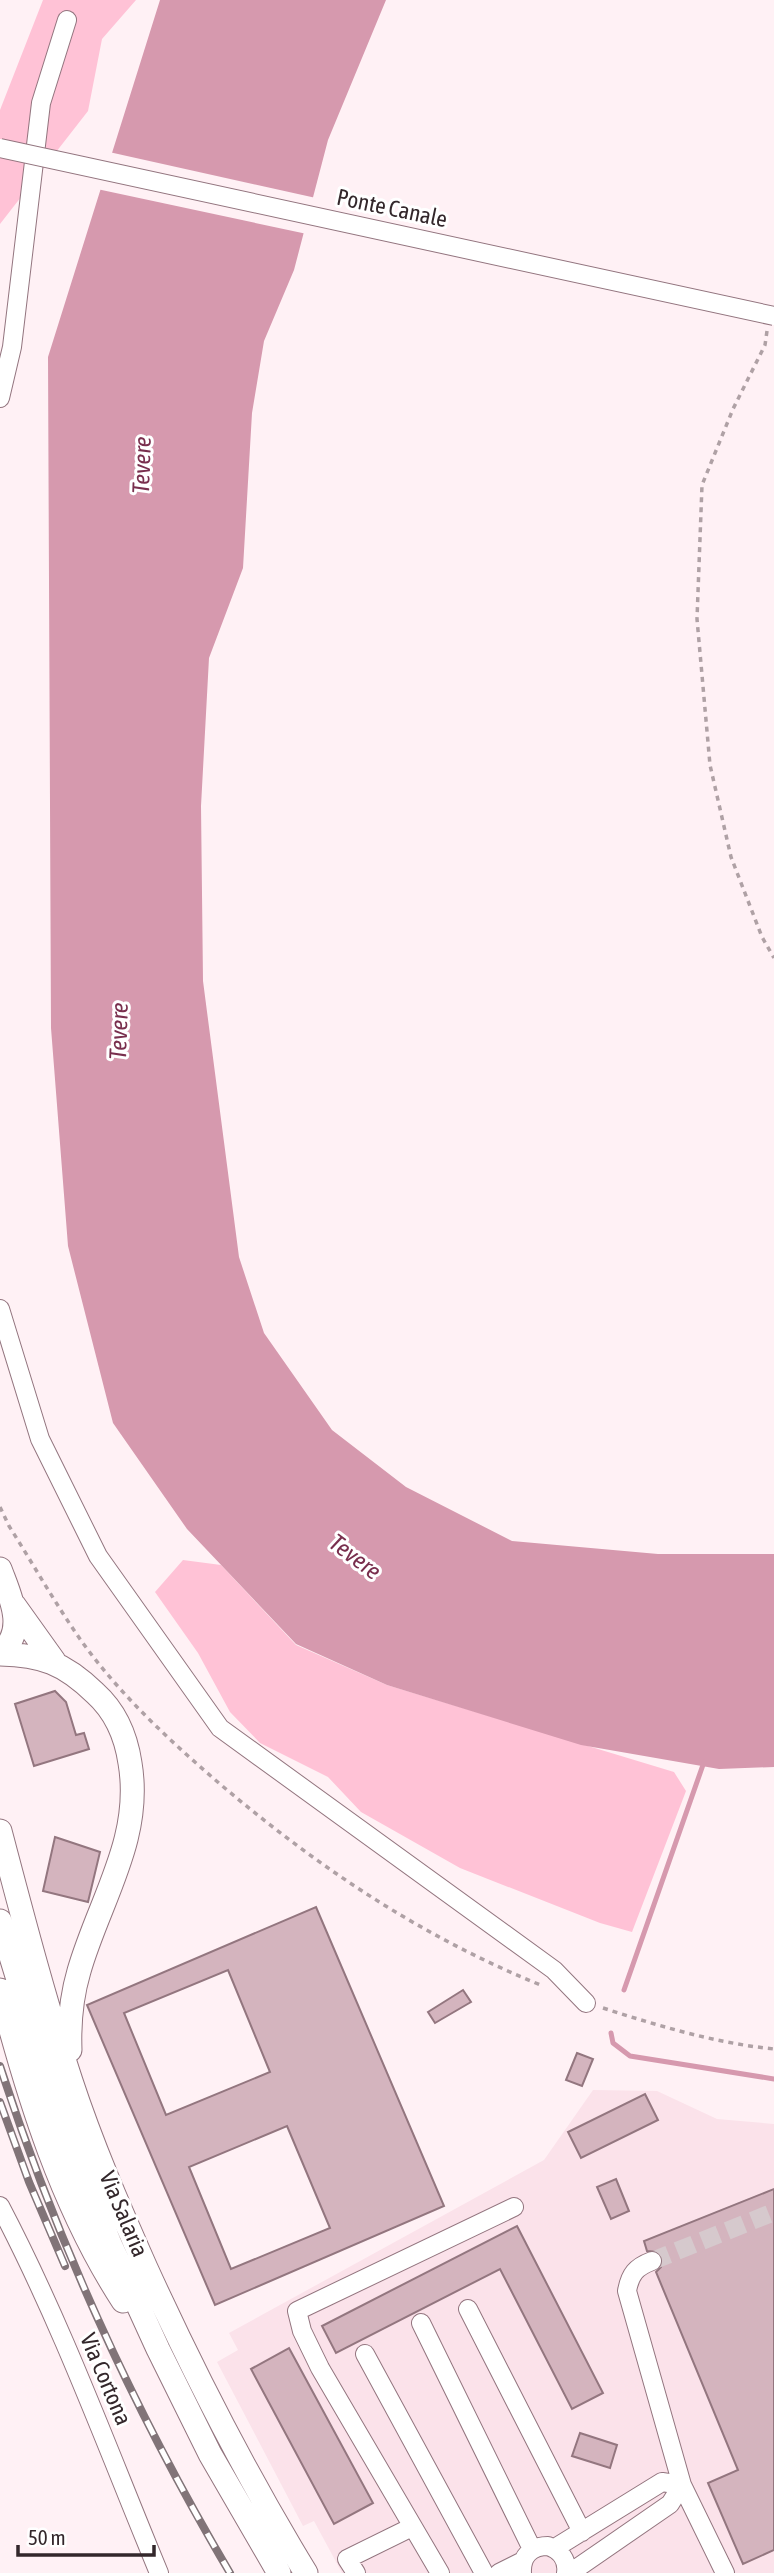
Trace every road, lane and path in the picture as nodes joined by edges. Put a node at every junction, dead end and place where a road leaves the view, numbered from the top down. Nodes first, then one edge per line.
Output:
1 (67, 20) dead end
2 (0, 148) edge
3 (772, 318) edge
4 (0, 398) edge
5 (774, 958) edge
6 (0, 1309) edge
7 (0, 1569) edge
8 (14, 1605) junction
9 (0, 1653) edge
10 (54, 1661) junction
11 (0, 1831) edge
12 (0, 1922) edge
13 (0, 1990) edge
14 (586, 2003) dead end
15 (71, 2081) junction
16 (0, 2206) edge
17 (514, 2207) dead end
18 (652, 2261) tunnel mouth
19 (468, 2309) dead end
20 (421, 2323) dead end
21 (158, 2349) junction
22 (365, 2354) dead end
23 (682, 2485) junction
24 (412, 2527) junction
25 (582, 2532) junction
26 (555, 2548) junction
27 (526, 2561) edge
28 (434, 2571) edge
29 (159, 2573) edge
30 (279, 2573) edge
31 (306, 2573) edge
32 (356, 2573) edge
33 (484, 2573) edge
34 (499, 2573) edge
35 (568, 2573) edge
36 (725, 2573) edge

1 - 4 street
2 - 3 street, Ponte Canale, bridge
3 - 5 path
6 - 14 street
7 - 8 main road
8 - 9 main road
8 - 10 main road
9 - 10 main road
10 - 15 main road
11 - 15 main road, Via Salaria
12 - 21 main road, Via Salaria
13 - 21 main road
15 - 31 main road, Via Salaria
16 - 29 street, Via Cortona
17 - 24 street
18 - 23 street
19 - 25 street
20 - 27 street
21 - 30 main road, Via Salaria
22 - 33 street
23 - 25 street
23 - 35 street
23 - 36 street
24 - 28 street
24 - 32 street
25 - 26 street
26 - 27 street
26 - 35 street
27 - 34 street

